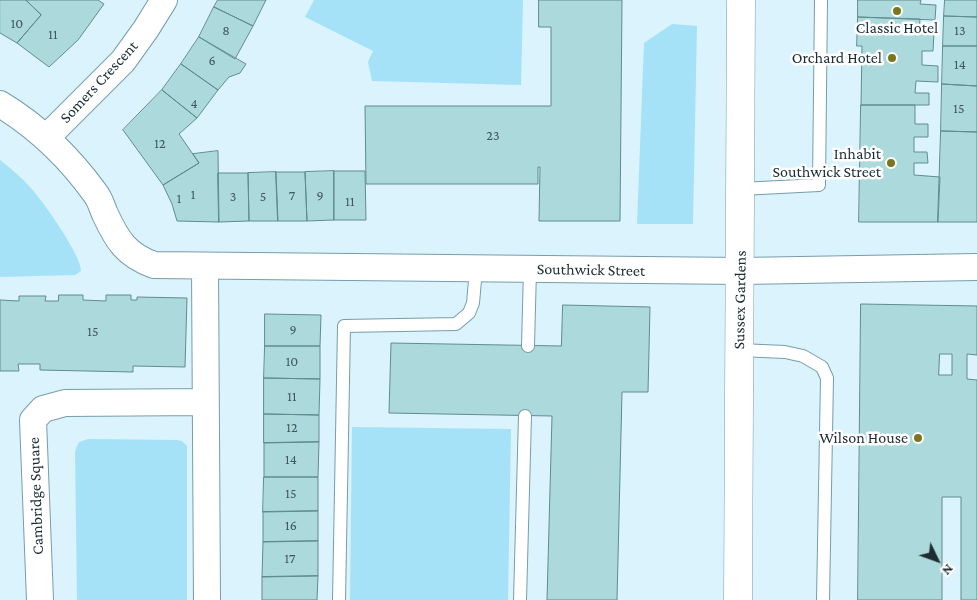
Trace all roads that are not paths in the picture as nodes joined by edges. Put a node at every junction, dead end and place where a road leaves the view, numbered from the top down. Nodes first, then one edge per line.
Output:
1 (164, 0) edge
2 (741, 0) edge
3 (822, 0) edge
4 (0, 104) edge
5 (47, 137) junction
6 (740, 189) junction
7 (205, 266) junction
8 (977, 267) edge
9 (476, 269) junction
10 (530, 269) junction
11 (741, 271) junction
12 (528, 346) dead end
13 (739, 350) junction
14 (205, 402) junction
15 (525, 416) dead end
16 (40, 600) edge
17 (207, 600) edge
18 (339, 600) edge
19 (520, 600) edge
20 (738, 600) edge
21 (823, 600) edge

1 - 5 street, Somers Crescent
2 - 6 main road, Sussex Gardens
3 - 6 lane
4 - 5 street, Southwick Street
5 - 7 street, Southwick Street
6 - 11 main road, Sussex Gardens
7 - 9 street, Southwick Street
7 - 14 street
8 - 11 street, Southwick Street
9 - 10 street, Southwick Street
9 - 18 lane
10 - 11 street, Southwick Street
10 - 12 lane
11 - 13 main road, Sussex Gardens
13 - 20 main road, Sussex Gardens
13 - 21 lane
14 - 16 street, Cambridge Square
14 - 17 street
15 - 19 lane

